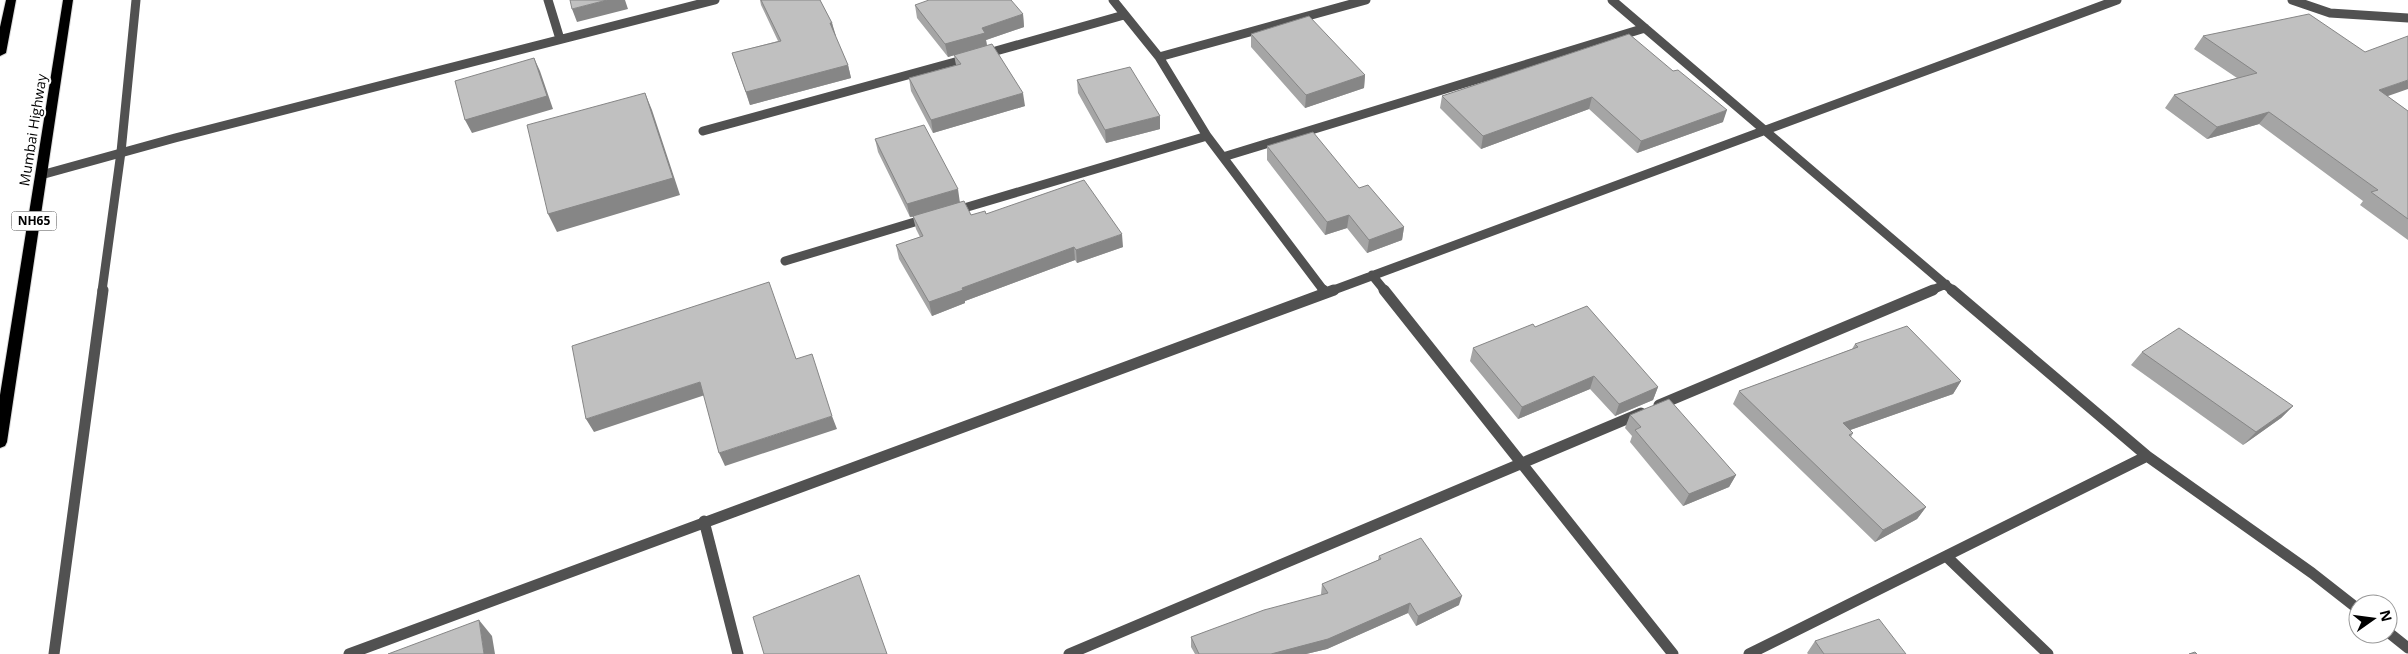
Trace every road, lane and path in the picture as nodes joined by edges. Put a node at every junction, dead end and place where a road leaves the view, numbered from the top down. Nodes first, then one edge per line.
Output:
1 (11, 0) edge
2 (68, 0) edge
3 (136, 0) edge
4 (548, 0) edge
5 (716, 0) edge
6 (1112, 0) edge
7 (1366, 0) edge
8 (1612, 0) edge
9 (2117, 0) edge
10 (2292, 0) edge
11 (1124, 15) junction
12 (2408, 18) edge
13 (1645, 28) junction
14 (560, 39) junction
15 (0, 53) edge
16 (980, 55) edge
17 (1159, 57) junction
18 (970, 58) edge
19 (1765, 130) junction
20 (702, 131) dead end
21 (1207, 136) junction
22 (121, 152) junction
23 (1222, 157) junction
24 (41, 175) junction
25 (785, 261) dead end
26 (1372, 275) junction
27 (1946, 284) junction
28 (1325, 292) junction
29 (0, 442) edge
30 (2147, 456) junction
31 (1521, 463) junction
32 (704, 521) junction
33 (1946, 556) junction
34 (2348, 601) edge
35 (2398, 640) edge
36 (2408, 648) edge
37 (54, 654) edge
38 (349, 654) edge
39 (738, 654) edge
40 (1069, 654) edge
41 (1673, 654) edge
42 (1749, 654) edge
43 (2048, 654) edge

1 - 15 highway
2 - 24 highway, Mumbai Highway / NH65
3 - 22 street
4 - 14 street
5 - 14 street
6 - 11 street
7 - 17 street
8 - 13 street
9 - 19 street
10 - 12 street
11 - 16 street
11 - 17 street
13 - 19 street
13 - 23 street
14 - 22 street
17 - 21 street
18 - 20 street
19 - 26 street
19 - 27 street
21 - 23 street
21 - 25 street
22 - 24 street
22 - 37 street
23 - 28 street
24 - 29 highway, Mumbai Highway / NH65
26 - 28 street
26 - 31 street
27 - 30 street
27 - 31 street
28 - 32 street
30 - 33 street
30 - 34 street
31 - 40 street
31 - 41 street
32 - 38 street
32 - 39 street
33 - 42 street
33 - 43 street
35 - 36 street

